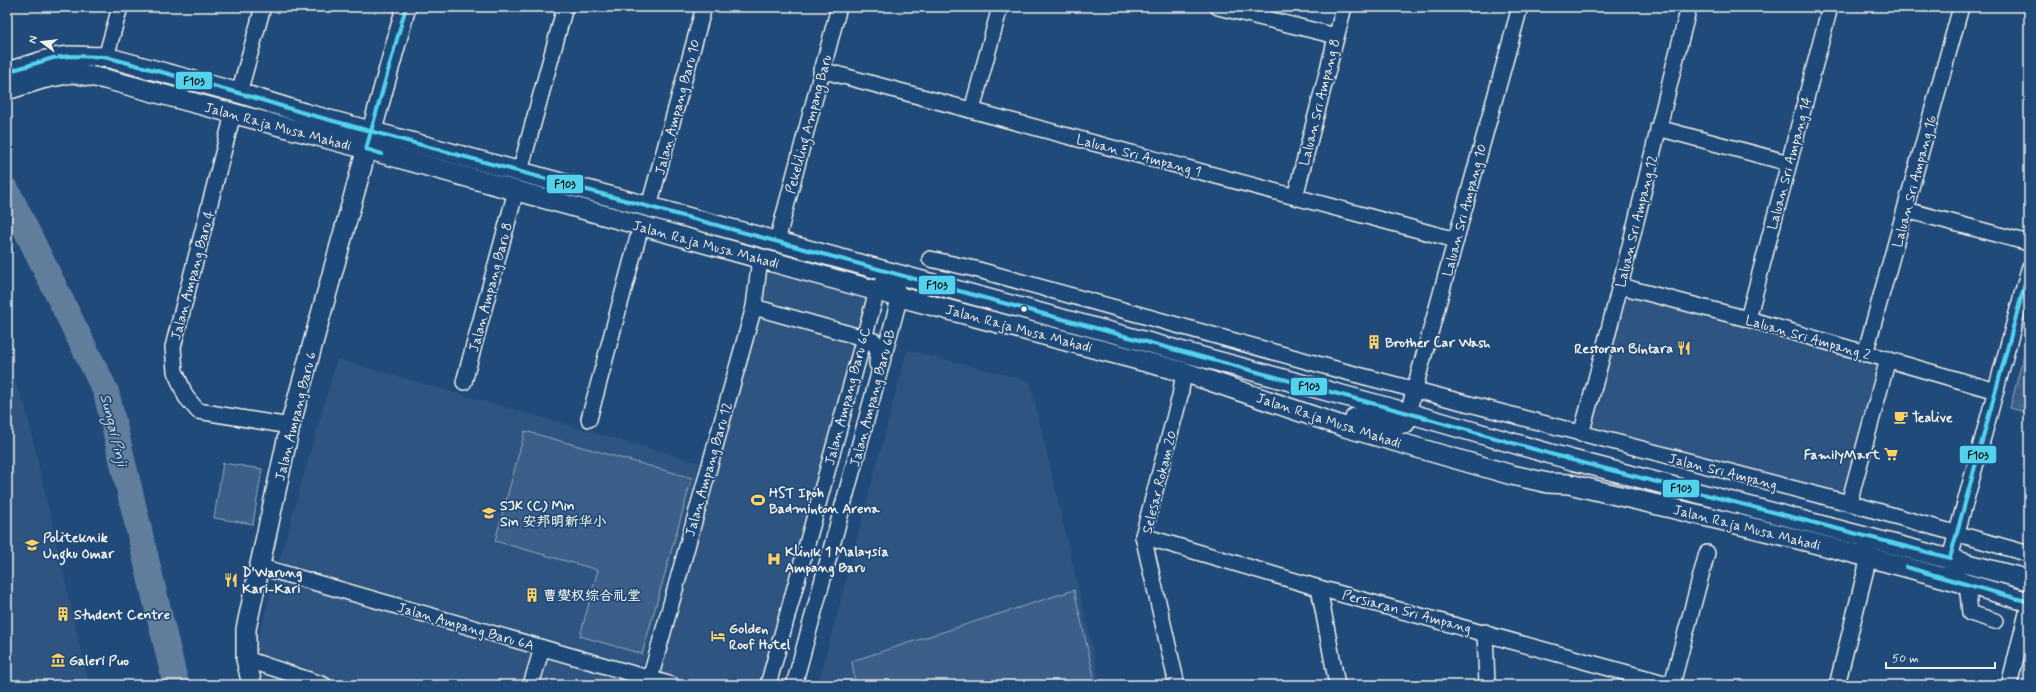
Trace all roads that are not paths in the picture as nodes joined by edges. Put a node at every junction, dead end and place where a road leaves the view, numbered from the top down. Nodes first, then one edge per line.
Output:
1 (120, 7) edge
2 (263, 7) edge
3 (406, 7) edge
4 (565, 7) edge
5 (704, 7) edge
6 (839, 7) edge
7 (1000, 7) edge
8 (1218, 7) edge
9 (1344, 7) edge
10 (1520, 7) edge
11 (1689, 7) edge
12 (1830, 7) edge
13 (1961, 7) edge
14 (1336, 36) junction
15 (106, 58) junction
16 (822, 70) junction
17 (7, 72) edge
18 (7, 90) edge
19 (239, 93) junction
20 (972, 110) junction
21 (233, 114) junction
22 (1658, 128) junction
23 (371, 131) junction
24 (366, 150) junction
25 (1789, 163) junction
26 (520, 171) junction
27 (516, 191) junction
28 (1295, 197) junction
29 (649, 206) junction
30 (1906, 210) junction
31 (641, 226) junction
32 (1456, 240) junction
33 (777, 241) junction
34 (2029, 243) edge
35 (760, 258) junction
36 (930, 259) dead end
37 (2029, 270) edge
38 (889, 272) junction
39 (1620, 286) junction
40 (876, 291) junction
41 (900, 296) junction
42 (754, 307) junction
43 (1748, 319) junction
44 (864, 336) junction
45 (1865, 354) junction
46 (1888, 359) junction
47 (1184, 372) junction
48 (464, 382) dead end
49 (1415, 390) junction
50 (1996, 391) junction
51 (872, 398) junction
52 (1407, 418) junction
53 (588, 419) dead end
54 (290, 426) junction
55 (1581, 434) junction
56 (1569, 484) junction
57 (1849, 503) junction
58 (1957, 533) junction
59 (1142, 536) junction
60 (1865, 537) junction
61 (1707, 554) dead end
62 (2029, 554) edge
63 (1869, 557) junction
64 (1950, 558) junction
65 (260, 567) junction
66 (2029, 580) edge
67 (1967, 583) junction
68 (1319, 588) junction
69 (2029, 603) edge
70 (1995, 621) dead end
71 (1485, 632) junction
72 (542, 648) junction
73 (246, 659) junction
74 (650, 679) junction
75 (1672, 684) edge
76 (252, 685) edge
77 (324, 685) edge
78 (531, 685) edge
79 (672, 685) edge
80 (768, 685) edge
81 (794, 685) edge
82 (1177, 685) edge
83 (1337, 685) edge
84 (1486, 685) edge
85 (1837, 685) edge
86 (2008, 685) edge

1 - 15 street
2 - 19 street
3 - 23 main road
4 - 26 street
5 - 29 street, Jalan Ampang Baru 10
6 - 16 street, Pekeliling Ampang Baru
7 - 20 street
8 - 14 street
9 - 14 street, Laluan Sri Ampang 8
10 - 32 street, Laluan Sri Ampang 10
11 - 22 street, Laluan Sri Ampang 12
12 - 25 street, Laluan Sri Ampang 14
13 - 30 street, Laluan Sri Ampang 16
14 - 28 street, Laluan Sri Ampang 8
15 - 17 main road, Jalan Raja Musa Mahadi
15 - 19 main road, Jalan Raja Musa Mahadi
16 - 20 street, Laluan Sri Ampang 1
16 - 33 street, Pekeliling Ampang Baru
18 - 21 main road, Jalan Raja Musa Mahadi
19 - 23 main road, Jalan Raja Musa Mahadi
20 - 28 street, Laluan Sri Ampang 1
21 - 24 main road, Jalan Raja Musa Mahadi
21 - 54 street, Jalan Ampang Baru 4
22 - 25 street
22 - 39 street, Laluan Sri Ampang 12
23 - 24 main road, Jalan Ampang Baru 6
23 - 26 main road, Jalan Raja Musa Mahadi
24 - 27 main road, Jalan Raja Musa Mahadi
24 - 54 main road, Jalan Ampang Baru 6
25 - 43 street, Laluan Sri Ampang 14
26 - 29 main road, Jalan Raja Musa Mahadi
27 - 31 main road, Jalan Raja Musa Mahadi
27 - 48 street, Jalan Ampang Baru 8
28 - 32 street, Laluan Sri Ampang 1
29 - 33 main road, Jalan Raja Musa Mahadi
30 - 34 street
30 - 45 street, Laluan Sri Ampang 16
31 - 35 main road, Jalan Raja Musa Mahadi
31 - 53 street
32 - 49 street, Laluan Sri Ampang 10
33 - 38 main road, Jalan Raja Musa Mahadi
35 - 40 main road, Jalan Raja Musa Mahadi
35 - 42 street, Jalan Ampang Baru 12
36 - 49 street, Jalan Sri Ampang
37 - 50 street
38 - 40 street, Jalan Ampang Baru 6C
38 - 41 street
38 - 52 main road, Jalan Raja Musa Mahadi
39 - 43 street, Laluan Sri Ampang 2
39 - 55 street, Laluan Sri Ampang 12
40 - 41 main road, Jalan Raja Musa Mahadi
40 - 44 street, Jalan Ampang Baru 6C
41 - 47 main road, Jalan Raja Musa Mahadi
41 - 51 street, Jalan Ampang Baru 6B
42 - 44 street
42 - 74 street, Jalan Ampang Baru 12
43 - 45 street, Laluan Sri Ampang 2
44 - 51 street
44 - 80 street, Jalan Ampang Baru 6C
45 - 46 street, Laluan Sri Ampang 2
46 - 50 street, Laluan Sri Ampang 2
46 - 57 street
47 - 52 main road
47 - 56 main road, Jalan Raja Musa Mahadi
47 - 59 street, Selesar Rokam 20
49 - 52 street, Laluan Sri Ampang 10
49 - 55 street, Jalan Sri Ampang
50 - 58 street
51 - 81 street, Jalan Ampang Baru 6B
52 - 56 main road
52 - 60 main road, Jalan Raja Musa Mahadi
54 - 65 main road, Jalan Ampang Baru 6
55 - 57 street, Jalan Sri Ampang
56 - 63 main road, Jalan Raja Musa Mahadi
57 - 58 street, Jalan Sri Ampang
58 - 62 street, Jalan Sri Ampang
58 - 64 street
59 - 68 street, Persiaran Sri Ampang
59 - 82 street, Selesar Rokam 20
60 - 63 street
60 - 64 main road, Jalan Raja Musa Mahadi
61 - 75 street
63 - 67 main road, Jalan Raja Musa Mahadi
63 - 85 street
64 - 66 main road, Jalan Raja Musa Mahadi
64 - 67 street
65 - 72 street, Jalan Ampang Baru 6A
65 - 73 main road, Jalan Ampang Baru 6
67 - 69 main road, Jalan Raja Musa Mahadi
67 - 70 street
68 - 71 street, Persiaran Sri Ampang
68 - 83 street
69 - 86 street
71 - 75 street, Persiaran Sri Ampang
71 - 84 street
72 - 74 street, Jalan Ampang Baru 6A
72 - 78 street
73 - 76 main road, Jalan Ampang Baru 6
73 - 77 street
74 - 79 street, Jalan Ampang Baru 6A

